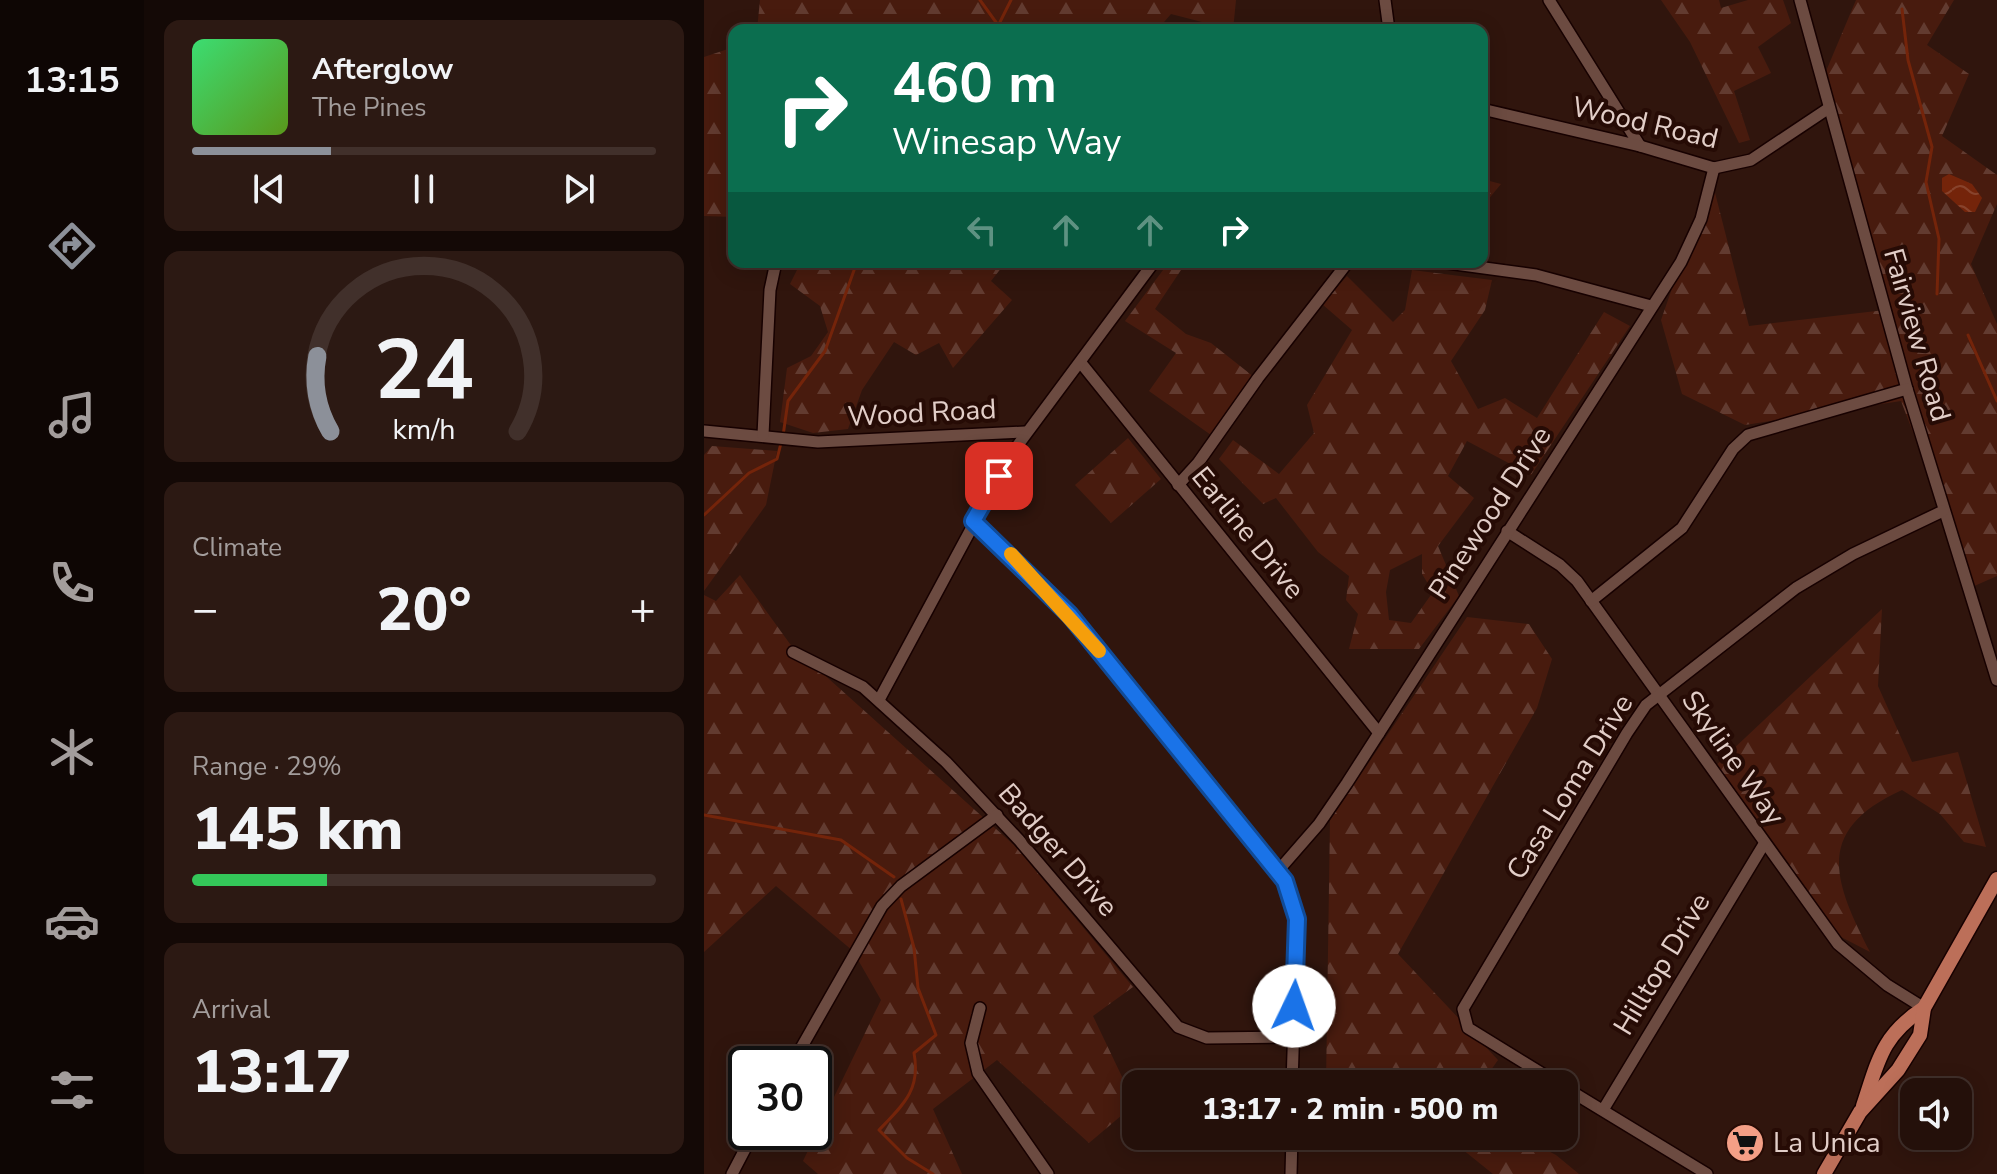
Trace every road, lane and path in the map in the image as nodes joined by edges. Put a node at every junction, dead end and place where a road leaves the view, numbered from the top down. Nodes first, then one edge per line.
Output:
1 (1385, 0) edge
2 (1549, 0) edge
3 (1800, 0) edge
4 (1388, 24) edge
5 (1829, 108) junction
6 (1488, 110) edge
7 (1640, 146) junction
8 (1714, 168) junction
9 (775, 268) edge
10 (1150, 268) edge
11 (1343, 268) edge
12 (1484, 268) edge
13 (1651, 306) junction
14 (1081, 363) junction
15 (1907, 389) junction
16 (704, 431) edge
17 (1025, 432) junction
18 (763, 435) junction
19 (1178, 485) junction
20 (1943, 511) junction
21 (973, 521) junction
22 (1507, 531) junction
23 (1591, 601) junction
24 (793, 652) dead end
25 (1997, 680) edge
26 (1659, 696) junction
27 (879, 700) junction
28 (1379, 733) junction
29 (997, 815) junction
30 (1764, 844) junction
31 (1278, 871) junction
32 (1997, 879) edge
33 (980, 1008) dead end
34 (1924, 1008) junction
35 (1293, 1037) junction
36 (802, 1046) edge
37 (1292, 1070) edge
38 (1535, 1070) edge
39 (1578, 1095) edge
40 (1603, 1110) junction
41 (1860, 1112) junction
42 (745, 1150) edge
43 (1292, 1150) edge
44 (732, 1174) edge
45 (1048, 1174) edge
46 (1291, 1174) edge
47 (1707, 1174) edge
48 (1824, 1174) edge

1 - 4 street
2 - 7 street
3 - 5 street, Fairview Road
5 - 8 street, Wood Road
5 - 15 street, Fairview Road
6 - 7 street, Wood Road
7 - 8 street, Wood Road
8 - 13 street, Pinewood Drive
9 - 18 street
10 - 14 street, Wood Road
11 - 19 street
12 - 13 street
13 - 22 street, Pinewood Drive
14 - 17 street, Wood Road
14 - 19 street, Earline Drive
15 - 20 street, Fairview Road
15 - 23 street
16 - 18 street, Wood Road
17 - 18 street, Wood Road
17 - 21 street
19 - 28 street, Earline Drive
20 - 25 street, Fairview Road
20 - 26 street, Casa Loma Drive
21 - 27 street
21 - 31 street
22 - 23 street, Skyline Way
22 - 28 street, Pinewood Drive
23 - 26 street, Skyline Way
24 - 27 street, Badger Drive
26 - 30 street, Skyline Way
26 - 38 street, Casa Loma Drive
27 - 29 street, Badger Drive
28 - 31 street, Pinewood Drive
29 - 35 street, Badger Drive
29 - 36 street
30 - 34 street, Skyline Way
30 - 40 street, Hilltop Drive
31 - 35 street
32 - 34 main road
33 - 45 street
34 - 41 main road
34 - 41 main road
35 - 37 street
39 - 40 street
40 - 47 street
41 - 48 main road
42 - 44 street
43 - 46 street

